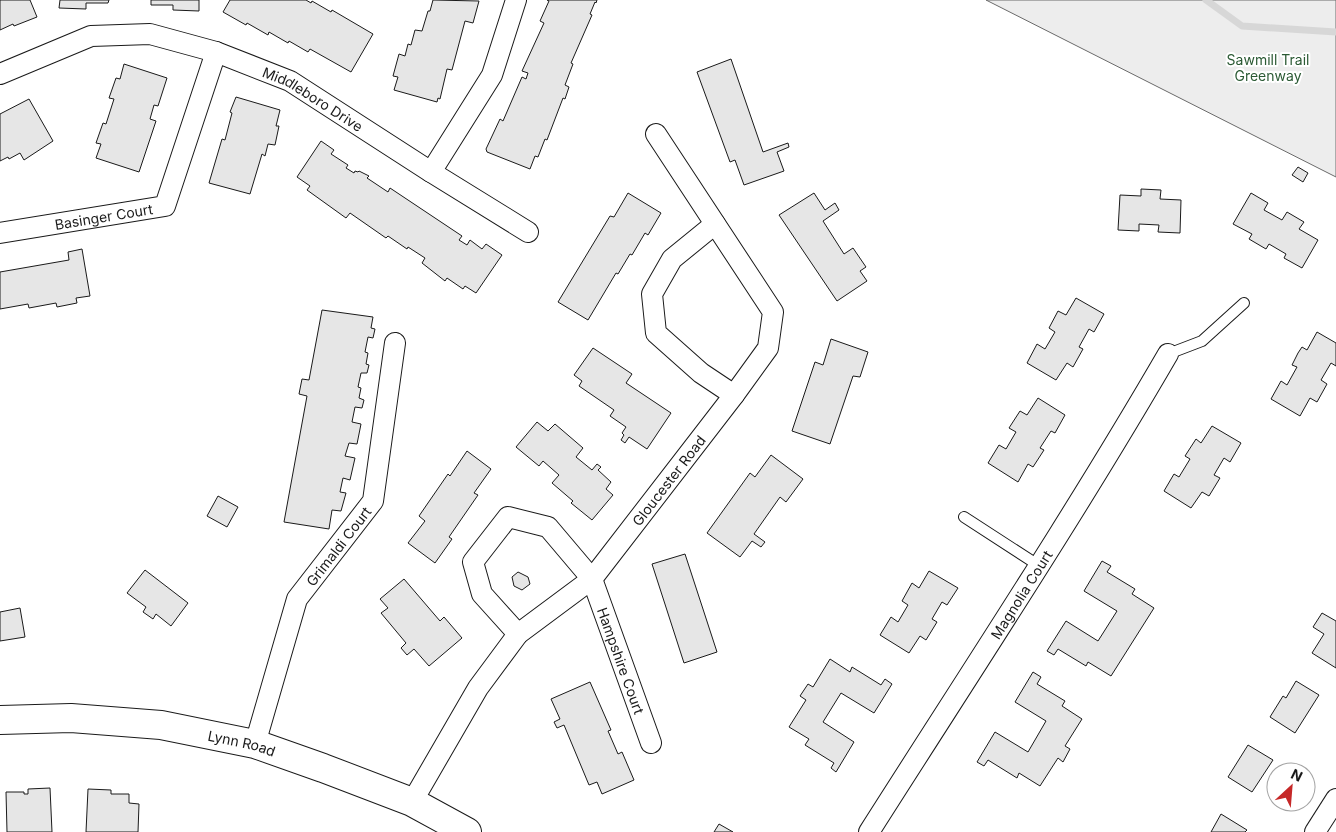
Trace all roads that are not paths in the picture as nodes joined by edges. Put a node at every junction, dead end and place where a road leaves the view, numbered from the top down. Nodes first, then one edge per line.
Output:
1 (516, 0) edge
2 (216, 52) junction
3 (0, 74) edge
4 (656, 134) dead end
5 (431, 172) junction
6 (715, 224) junction
7 (528, 232) dead end
8 (0, 233) edge
9 (1244, 302) dead end
10 (395, 343) dead end
11 (1168, 354) joint
12 (734, 395) junction
13 (964, 517) dead end
14 (1038, 565) junction
15 (592, 579) junction
16 (518, 634) junction
17 (0, 720) edge
18 (651, 743) dead end
19 (255, 744) junction
20 (1336, 799) edge
21 (412, 802) junction
22 (467, 832) edge
23 (869, 832) edge
24 (1315, 832) edge

1 - 5 street
2 - 3 street, Middleboro Drive
2 - 5 street, Middleboro Drive
2 - 8 street, Basinger Court
4 - 6 street, Gloucester Road
5 - 7 street, Middleboro Drive
6 - 12 street, Gloucester Road
6 - 12 street
9 - 11 lane
10 - 19 street, Grimaldi Court
11 - 14 street, Magnolia Court
12 - 15 street, Gloucester Road
13 - 14 lane
14 - 23 street, Magnolia Court
15 - 16 street, Gloucester Road
15 - 16 street
15 - 18 street, Hampshire Court
16 - 21 street, Gloucester Road
17 - 19 main road, Lynn Road
19 - 21 main road, Lynn Road
20 - 24 street
21 - 22 main road, Lynn Road

